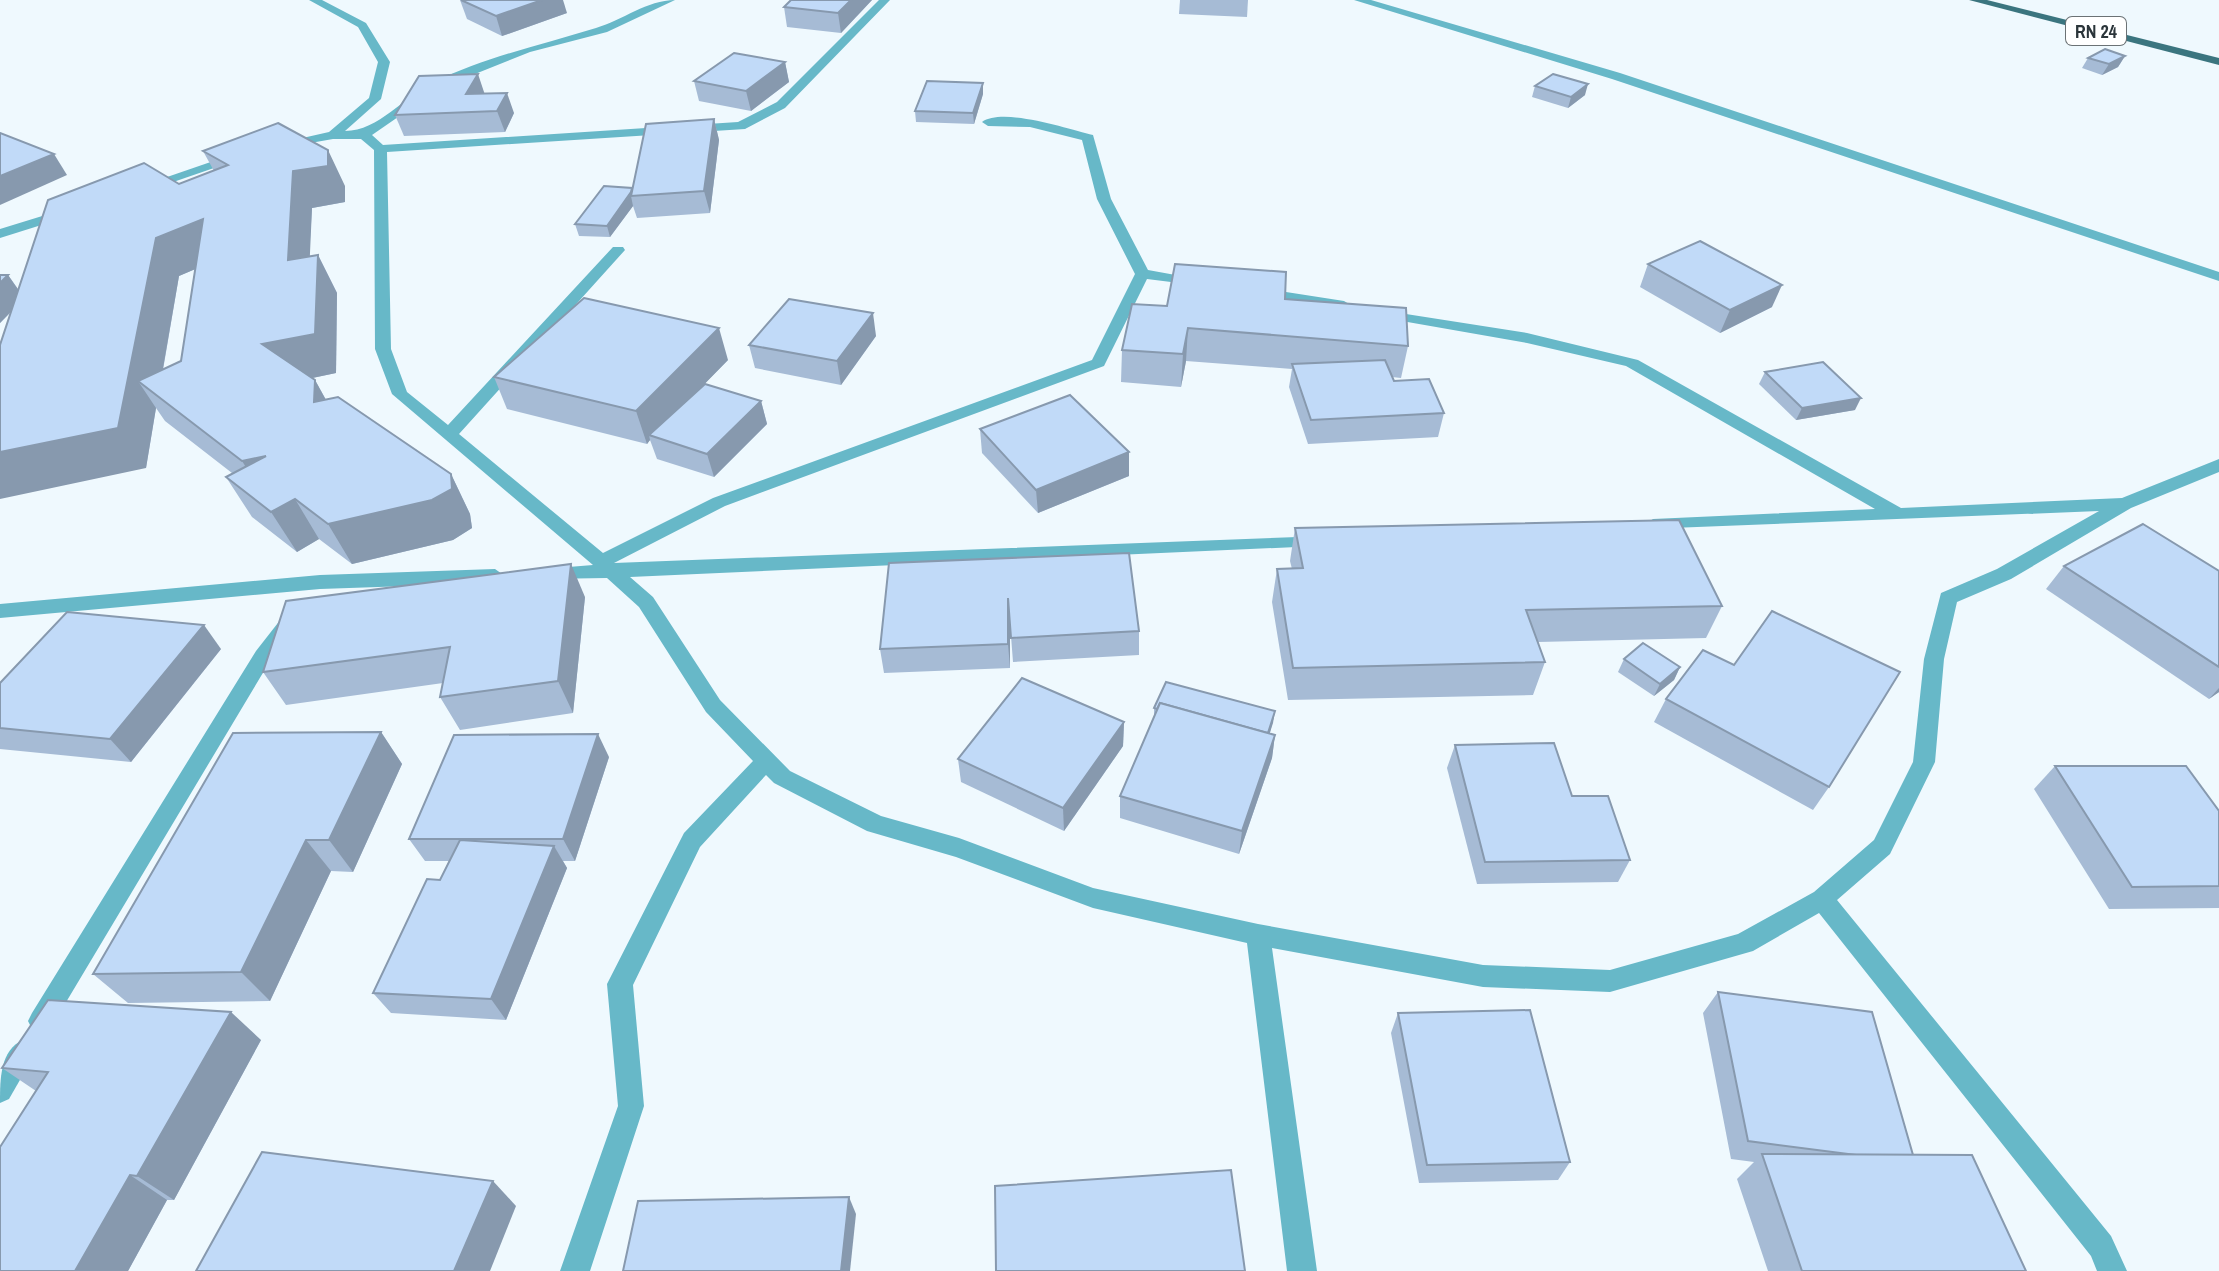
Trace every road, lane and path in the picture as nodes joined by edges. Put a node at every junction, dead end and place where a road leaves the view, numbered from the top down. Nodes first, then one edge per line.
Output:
1 (314, 0) edge
2 (670, 0) edge
3 (885, 0) edge
4 (1359, 0) edge
5 (1974, 0) edge
6 (2219, 62) edge
7 (988, 122) dead end
8 (333, 135) junction
9 (372, 142) junction
10 (263, 150) edge
11 (249, 154) edge
12 (132, 191) edge
13 (74, 210) edge
14 (0, 234) edge
15 (618, 250) dead end
16 (1142, 274) junction
17 (2219, 277) edge
18 (1219, 286) edge
19 (1250, 291) edge
20 (449, 434) junction
21 (2219, 465) edge
22 (2125, 504) junction
23 (1899, 514) junction
24 (1629, 527) edge
25 (1343, 539) edge
26 (606, 567) junction
27 (320, 582) junction
28 (0, 611) edge
29 (767, 760) junction
30 (1822, 899) junction
31 (1258, 935) junction
32 (0, 1090) edge
33 (575, 1271) edge
34 (1302, 1271) edge
35 (2112, 1271) edge

1 - 8 street
2 - 9 street
3 - 9 street
4 - 17 street
5 - 6 main road, RN 24
7 - 16 street
8 - 9 street
8 - 10 street
9 - 20 street
11 - 12 street
13 - 14 street
15 - 20 street
16 - 18 street
16 - 26 street
19 - 23 street
20 - 26 street
21 - 22 street
22 - 23 street
22 - 30 street
23 - 24 street
25 - 26 street
26 - 27 street
26 - 29 street
27 - 28 street
27 - 32 street
29 - 31 street
29 - 33 street
30 - 31 street
30 - 35 street
31 - 34 street

